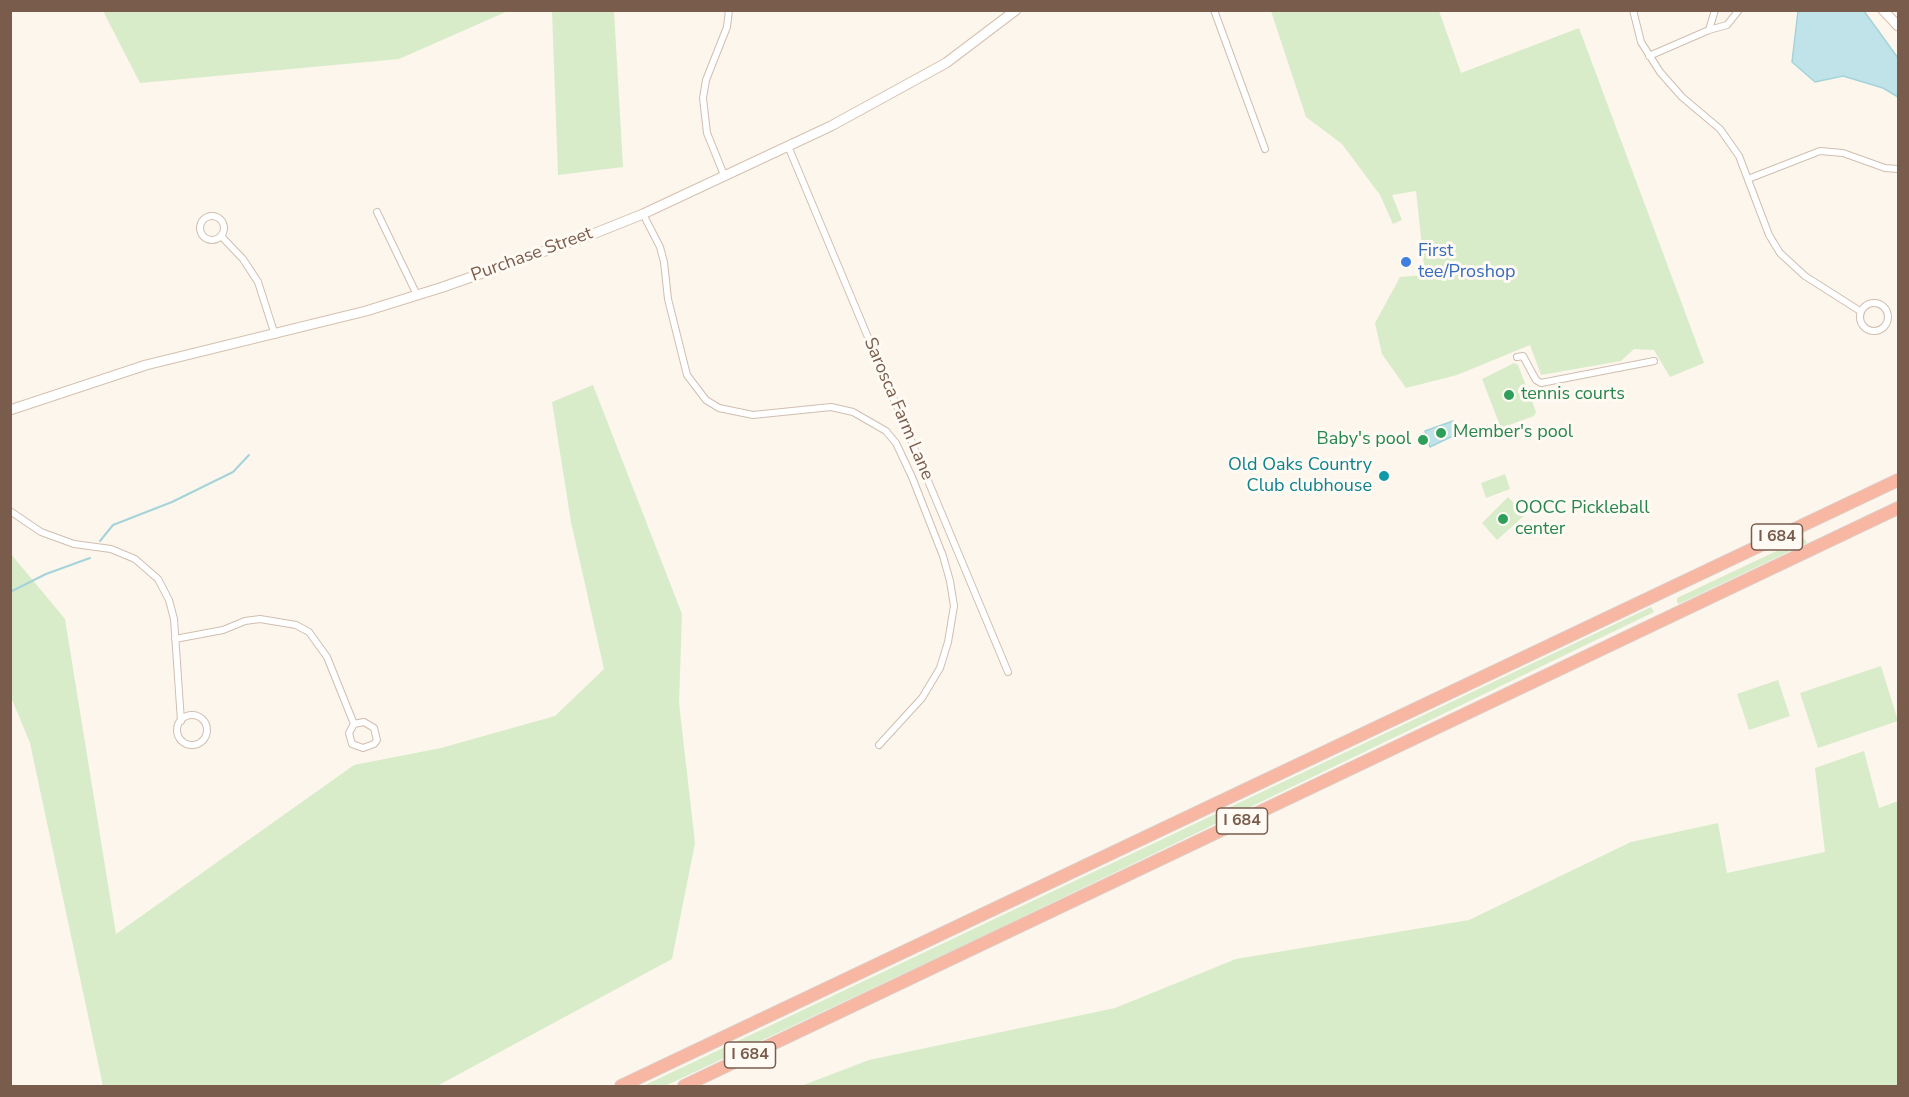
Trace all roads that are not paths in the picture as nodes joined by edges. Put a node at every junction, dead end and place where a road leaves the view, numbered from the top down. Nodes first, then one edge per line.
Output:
1 (729, 10) edge
2 (1017, 10) edge
3 (1214, 10) edge
4 (1633, 10) edge
5 (1715, 10) edge
6 (1739, 10) edge
7 (1883, 10) edge
8 (1899, 26) edge
9 (1709, 30) junction
10 (1649, 57) junction
11 (788, 146) junction
12 (1265, 149) dead end
13 (1899, 170) edge
14 (724, 176) junction
15 (1748, 179) junction
16 (377, 212) dead end
17 (643, 213) junction
18 (221, 236) junction
19 (417, 295) junction
20 (1860, 311) junction
21 (275, 335) junction
22 (1517, 357) dead end
23 (1654, 361) dead end
24 (10, 410) edge
25 (1899, 480) edge
26 (1899, 508) edge
27 (10, 511) edge
28 (175, 639) junction
29 (1008, 672) dead end
30 (181, 721) junction
31 (354, 724) junction
32 (879, 745) dead end
33 (621, 1086) edge
34 (684, 1086) edge

1 - 14 street
2 - 11 main road, Purchase Street
3 - 12 street
4 - 10 street
5 - 9 street
6 - 9 street
7 - 8 main road
9 - 10 street
10 - 15 street
11 - 14 main road, Purchase Street
11 - 29 street, Sarosca Farm Lane
13 - 15 street
14 - 17 main road, Purchase Street
15 - 20 street
16 - 19 street
17 - 19 main road, Purchase Street
17 - 32 street
18 - 18 street
18 - 21 street
19 - 21 main road, Purchase Street
20 - 20 street
21 - 24 main road, Purchase Street
22 - 23 street
25 - 33 highway, I 684
26 - 34 highway, I 684
27 - 28 street
28 - 30 street
28 - 31 street
30 - 30 street
31 - 31 street

